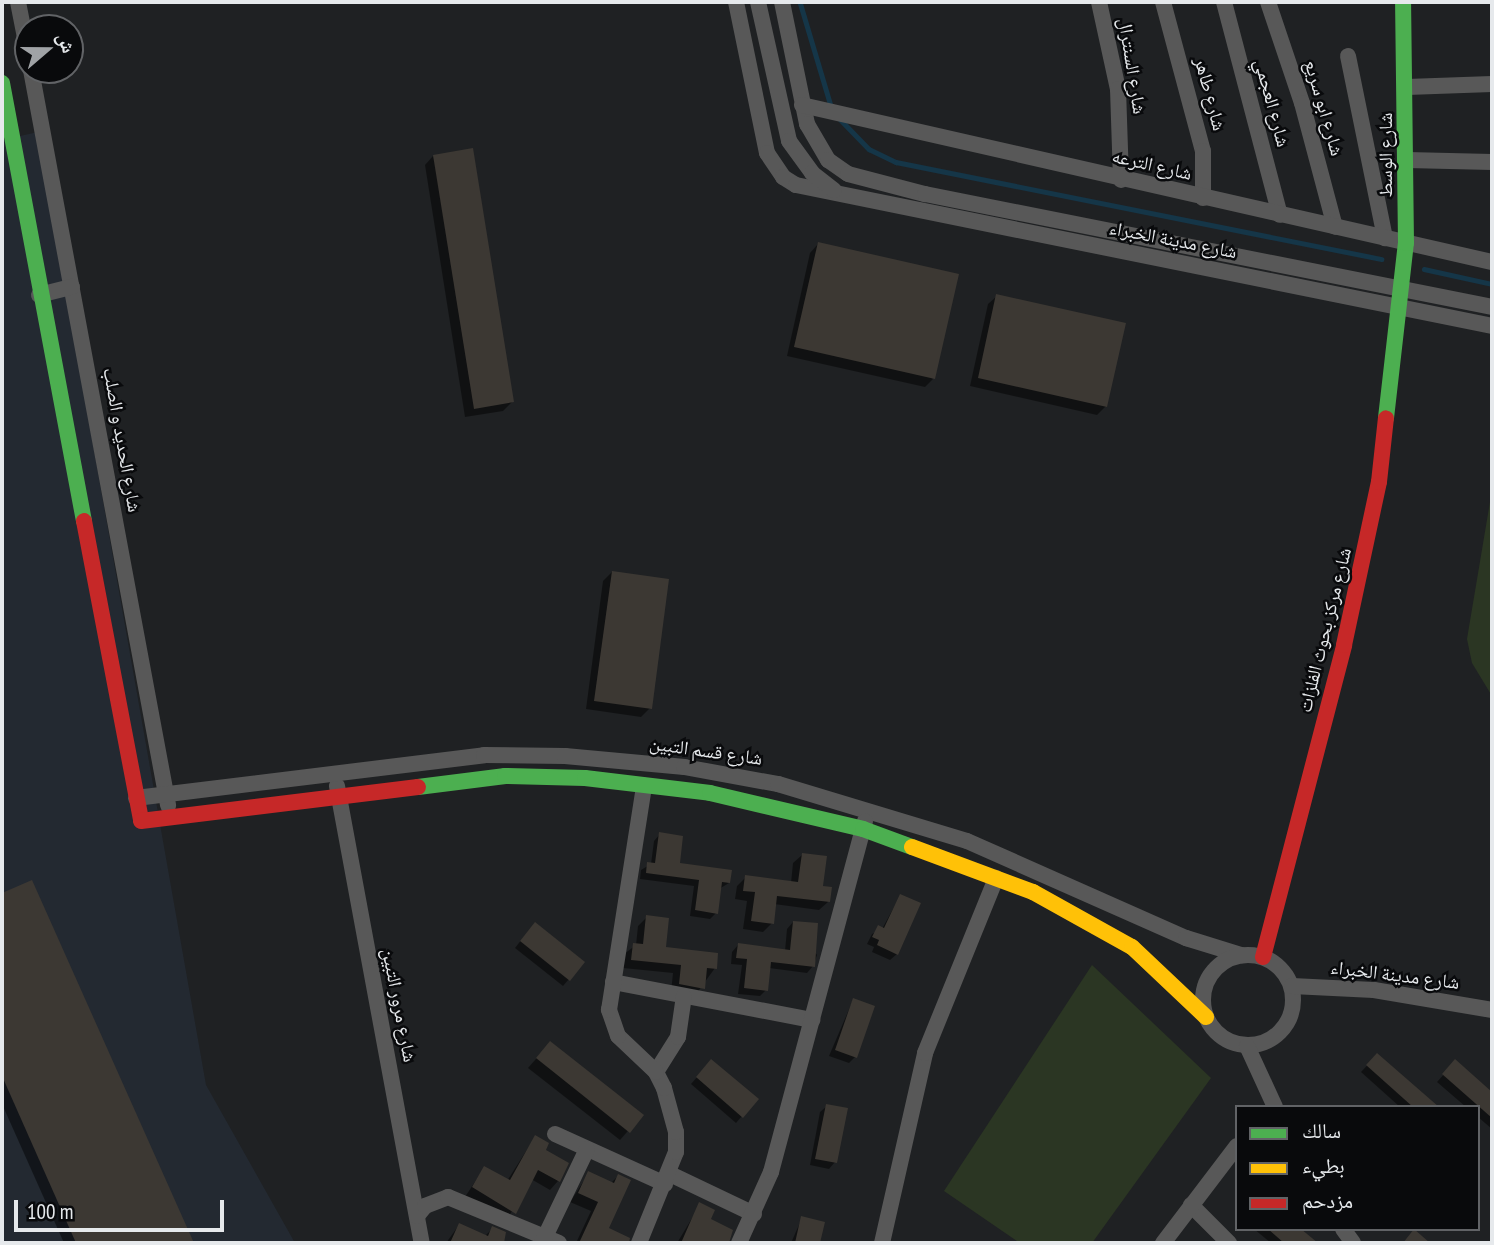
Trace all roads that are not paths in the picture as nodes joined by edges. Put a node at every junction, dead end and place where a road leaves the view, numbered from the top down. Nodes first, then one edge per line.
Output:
1 (736, 2) edge
2 (758, 2) edge
3 (782, 2) edge
4 (1099, 2) edge
5 (1163, 2) edge
6 (1224, 2) edge
7 (1268, 2) edge
8 (1403, 2) edge
9 (1348, 56) dead end
10 (2, 83) edge
11 (34, 84) edge
12 (1492, 84) edge
13 (1407, 87) junction
14 (802, 105) junction
15 (1407, 160) junction
16 (1492, 162) edge
17 (1121, 180) junction
18 (845, 196) junction
19 (1203, 198) junction
20 (1280, 215) junction
21 (1335, 227) junction
22 (1385, 238) junction
23 (1406, 243) junction
24 (1492, 262) edge
25 (72, 287) junction
26 (1404, 290) junction
27 (39, 295) junction
28 (1401, 307) junction
29 (1492, 307) edge
30 (1492, 326) edge
31 (118, 535) junction
32 (87, 542) junction
33 (334, 774) junction
34 (644, 786) junction
35 (166, 794) junction
36 (338, 795) junction
37 (136, 798) junction
38 (868, 808) junction
39 (170, 817) junction
40 (863, 829) junction
41 (996, 878) junction
42 (1241, 955) junction
43 (1263, 957) junction
44 (613, 982) junction
45 (1292, 986) junction
46 (684, 996) junction
47 (1492, 1010) edge
48 (1206, 1017) junction
49 (812, 1020) junction
50 (1247, 1046) junction
51 (656, 1072) junction
52 (1271, 1104) edge
53 (555, 1134) dead end
54 (587, 1149) junction
55 (1235, 1149) edge
56 (667, 1179) junction
57 (1191, 1205) junction
58 (754, 1214) junction
59 (417, 1216) junction
60 (543, 1240) edge
61 (422, 1243) edge
62 (559, 1243) edge
63 (639, 1243) edge
64 (739, 1243) edge
65 (882, 1243) edge
66 (1163, 1243) edge
67 (1229, 1243) edge

1 - 18 street, شارع مدينة الخبراء
2 - 18 street
3 - 14 street
4 - 17 street, شارع السنترال
5 - 19 street, شارع طاهر
6 - 20 street, شارع العجمي
7 - 21 street, شارع ابو سريع
8 - 13 street, شارع الوسط
9 - 22 street
10 - 27 street
11 - 25 street, شارع الحديد و الصلب
12 - 13 street
13 - 15 street, شارع الوسط
14 - 17 street, شارع الترعه
14 - 26 street, شارع مدينة الخبراء
15 - 16 street
15 - 23 street, شارع الوسط
17 - 19 street, شارع الترعه
18 - 28 street, شارع مدينة الخبراء
19 - 20 street, شارع الترعه
20 - 21 street, شارع الترعه
21 - 22 street, شارع الترعه
22 - 23 street, شارع الترعه
23 - 24 street, شارع الترعه
23 - 26 street, شارع الوسط
25 - 27 street
25 - 31 street, شارع الحديد و الصلب
26 - 28 street, شارع الوسط
26 - 29 street, شارع مدينة الخبراء
27 - 32 street
28 - 30 street, شارع مدينة الخبراء
28 - 43 street, شارع مركز بحوث الفلزات
31 - 32 street
31 - 35 street, شارع الحديد و الصلب
32 - 37 street
33 - 35 street, شارع قسم التبين
33 - 36 street, شارع مرور التبين
33 - 38 street, شارع قسم التبين
34 - 36 street
34 - 40 street
34 - 44 street
35 - 37 street, شارع قسم التبين
35 - 39 street, شارع الحديد و الصلب
36 - 39 street
36 - 59 street, شارع مرور التبين
37 - 39 street
38 - 40 street
38 - 42 street, شارع قسم التبين
40 - 41 street
40 - 49 street
41 - 48 street
41 - 65 street
42 - 43 street
42 - 48 street
43 - 45 street
44 - 46 street
44 - 51 street
45 - 47 street, شارع مدينة الخبراء
45 - 50 street
46 - 49 street
46 - 51 street
48 - 50 street
49 - 58 street
50 - 52 street
51 - 56 street
53 - 54 street
54 - 56 street
54 - 60 street
55 - 57 street
56 - 58 street
56 - 63 street
57 - 66 street
57 - 67 street
58 - 64 street
59 - 60 street
59 - 61 street, شارع مرور التبين
60 - 62 street

